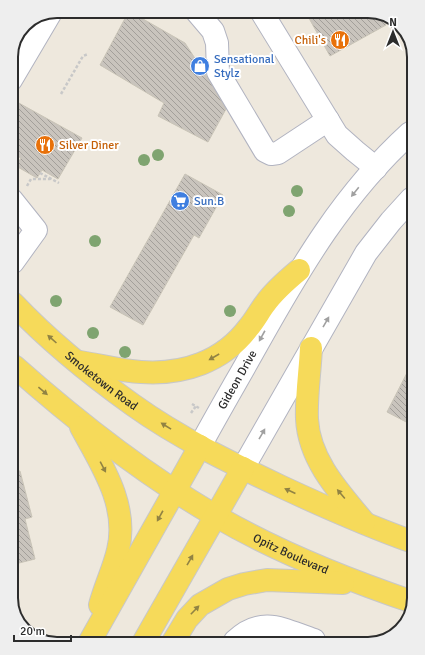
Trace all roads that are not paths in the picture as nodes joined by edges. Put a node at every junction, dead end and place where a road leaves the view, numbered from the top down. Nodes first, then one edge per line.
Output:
1 (202, 18) edge
2 (266, 18) edge
3 (47, 19) edge
4 (18, 68) edge
5 (328, 120) junction
6 (407, 136) edge
7 (376, 168) junction
8 (18, 196) edge
9 (407, 202) edge
10 (18, 255) edge
11 (299, 270) junction
12 (18, 308) edge
13 (311, 348) junction
14 (76, 361) junction
15 (18, 369) edge
16 (78, 420) junction
17 (200, 446) junction
18 (242, 468) junction
19 (175, 491) junction
20 (215, 516) junction
21 (366, 524) junction
22 (407, 540) edge
23 (360, 584) junction
24 (407, 600) edge
25 (93, 637) edge
26 (146, 637) edge
27 (176, 637) edge
28 (240, 637) edge
29 (305, 637) edge

1 - 5 street
2 - 5 street
3 - 4 street
5 - 7 street
6 - 7 street, Gideon Drive
7 -> 11 street, Gideon Drive
8 - 10 street
13 -> 9 street
11 -> 14 main road
11 -> 17 street, Gideon Drive
14 -> 12 main road, Smoketown Road
18 -> 13 street
21 -> 13 main road
17 -> 14 main road, Smoketown Road
15 -> 16 main road
16 - 19 main road
16 -> 25 main road
17 - 18 main road
17 - 19 main road, Gideon Drive
18 - 20 main road
21 -> 18 main road
19 - 20 main road, Opitz Boulevard
19 -> 25 main road, Gideon Drive
20 - 23 main road, Opitz Boulevard
26 -> 20 main road
21 - 22 main road
23 - 24 main road, Opitz Boulevard
27 -> 23 main road
28 - 29 street

